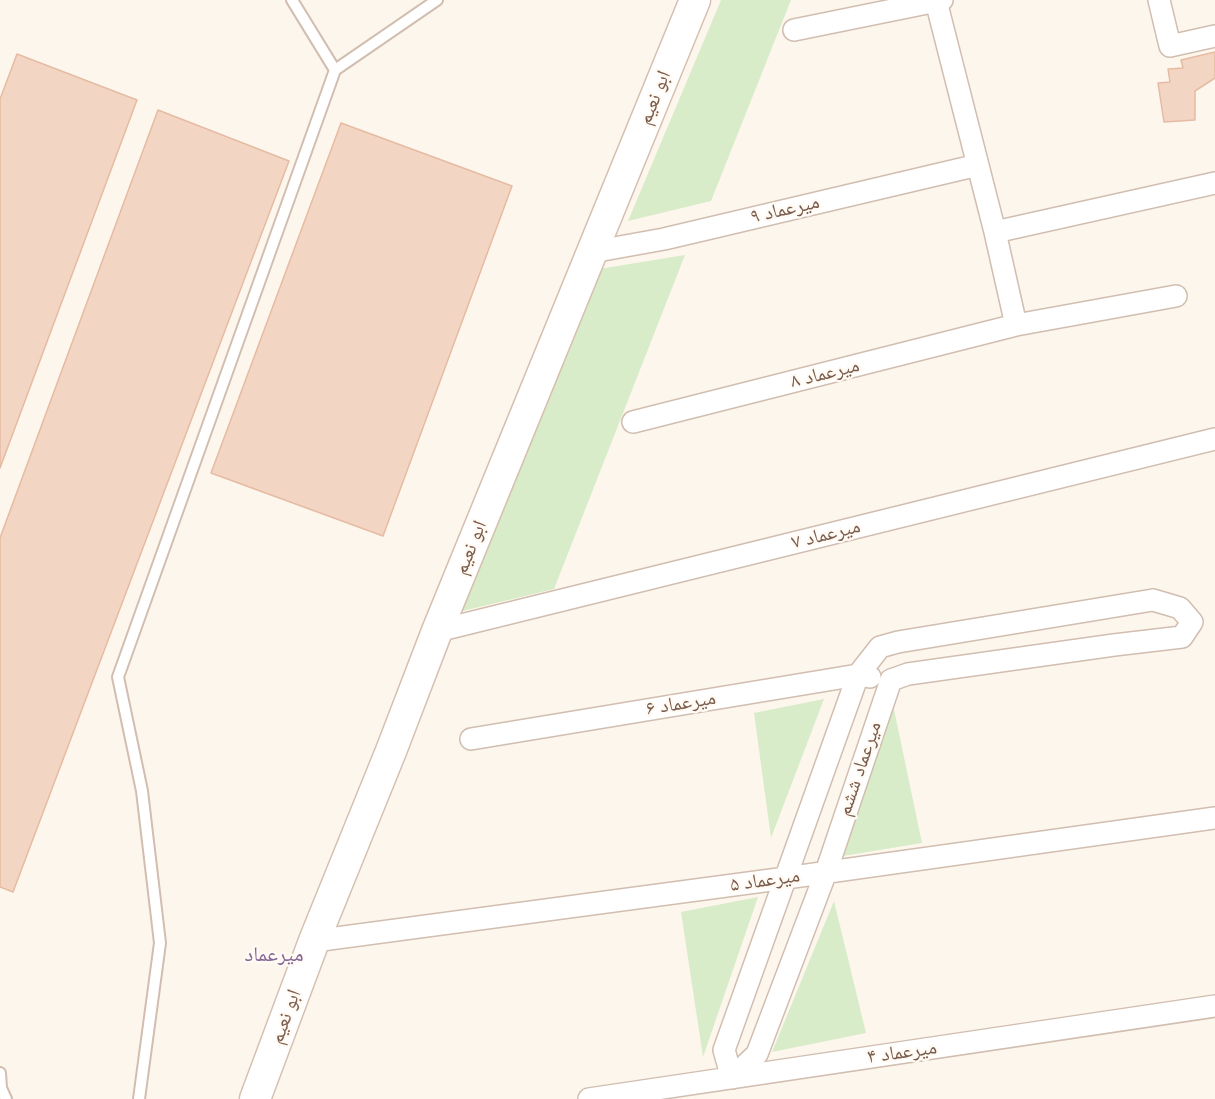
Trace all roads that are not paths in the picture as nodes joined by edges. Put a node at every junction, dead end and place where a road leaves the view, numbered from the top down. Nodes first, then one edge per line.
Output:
1 (292, 0) edge
2 (437, 0) edge
3 (695, 0) edge
4 (1158, 0) edge
5 (939, 1) edge
6 (794, 30) dead end
7 (1215, 36) edge
8 (335, 70) junction
9 (978, 165) junction
10 (1215, 183) edge
11 (995, 232) junction
12 (592, 252) junction
13 (1176, 297) dead end
14 (1016, 325) junction
15 (633, 422) dead end
16 (1215, 439) edge
17 (437, 631) junction
18 (858, 675) junction
19 (891, 680) junction
20 (471, 739) dead end
21 (1215, 818) edge
22 (826, 872) junction
23 (786, 878) junction
24 (314, 941) junction
25 (1215, 1006) edge
26 (0, 1073) edge
27 (732, 1078) junction
28 (6, 1099) edge
29 (139, 1099) edge
30 (255, 1099) edge
31 (589, 1099) edge

1 - 8 lane
2 - 8 lane
3 - 12 main road, ابو نعیم
4 - 7 street
5 - 6 street
5 - 9 street
8 - 29 lane
9 - 11 street
9 - 12 street, میرعماد ۹
10 - 11 street
11 - 14 street
12 - 17 main road, ابو نعیم
13 - 14 street, میرعماد ۸
14 - 15 street, میرعماد ۸
16 - 17 street, میرعماد ۷
17 - 24 main road, ابو نعیم
18 - 19 street, میرعماد ۶
18 - 19 street, میرعماد ششم
18 - 20 street, میرعماد ۶
18 - 23 street, میرعماد ششم
19 - 22 street, میرعماد ششم
21 - 22 street, میرعماد ۵
22 - 23 street, میرعماد ۵
22 - 27 street, میرعماد ششم
23 - 24 street, میرعماد ۵
23 - 27 street, میرعماد ششم
24 - 30 main road, ابو نعیم
25 - 27 street, میرعماد ۴
26 - 28 lane
27 - 31 street, میرعماد ۴

